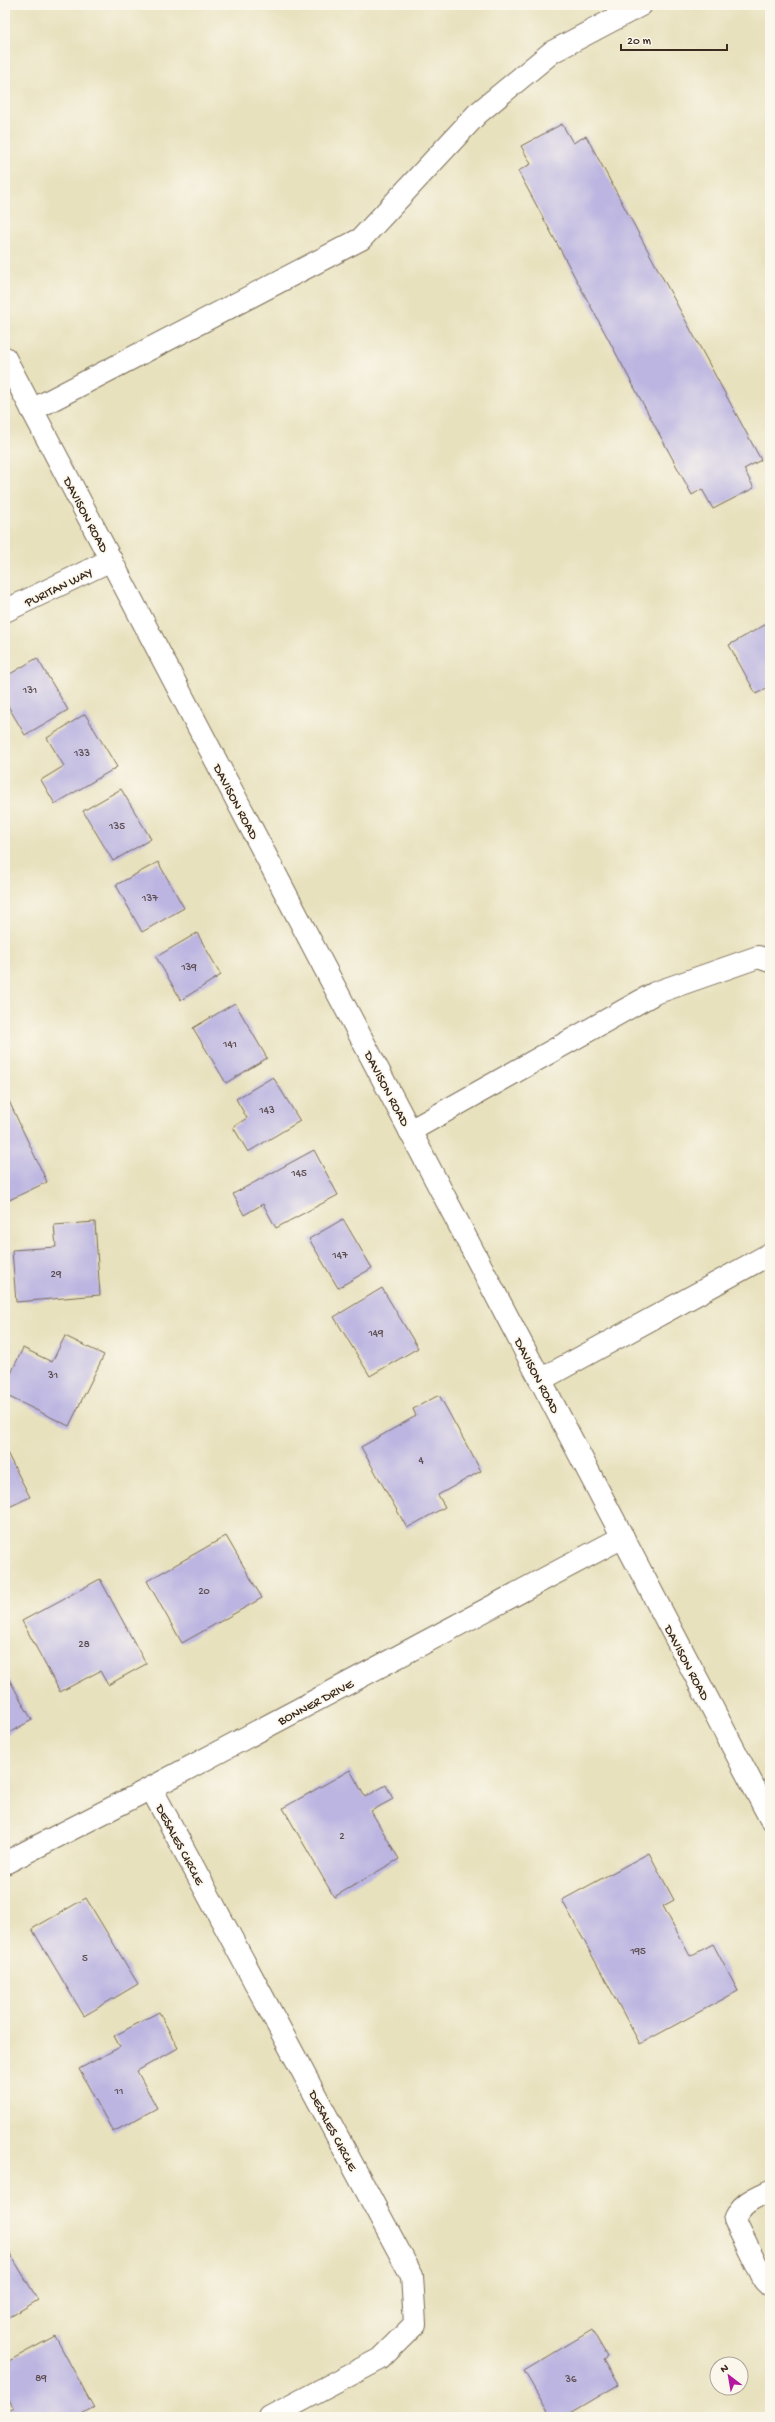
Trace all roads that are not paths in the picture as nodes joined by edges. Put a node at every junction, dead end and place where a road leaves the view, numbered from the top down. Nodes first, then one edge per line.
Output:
1 (642, 5) edge
2 (5, 358) edge
3 (32, 410) junction
4 (111, 560) junction
5 (5, 611) edge
6 (770, 961) edge
7 (410, 1131) junction
8 (770, 1254) edge
9 (540, 1380) junction
10 (623, 1538) junction
11 (151, 1788) junction
12 (770, 1818) edge
13 (5, 1863) edge
14 (770, 2191) edge
15 (770, 2286) edge
16 (270, 2417) edge

1 - 3 street
2 - 3 street, DAVISON ROAD
3 - 4 street, DAVISON ROAD
4 - 5 street, PURITAN WAY
4 - 7 street, DAVISON ROAD
6 - 7 street
7 - 9 street, DAVISON ROAD
8 - 9 street
9 - 10 street, DAVISON ROAD
10 - 11 street, BONNER DRIVE
10 - 12 street, DAVISON ROAD
11 - 13 street, BONNER DRIVE
11 - 16 street, DESALES CIRCLE
14 - 15 street

